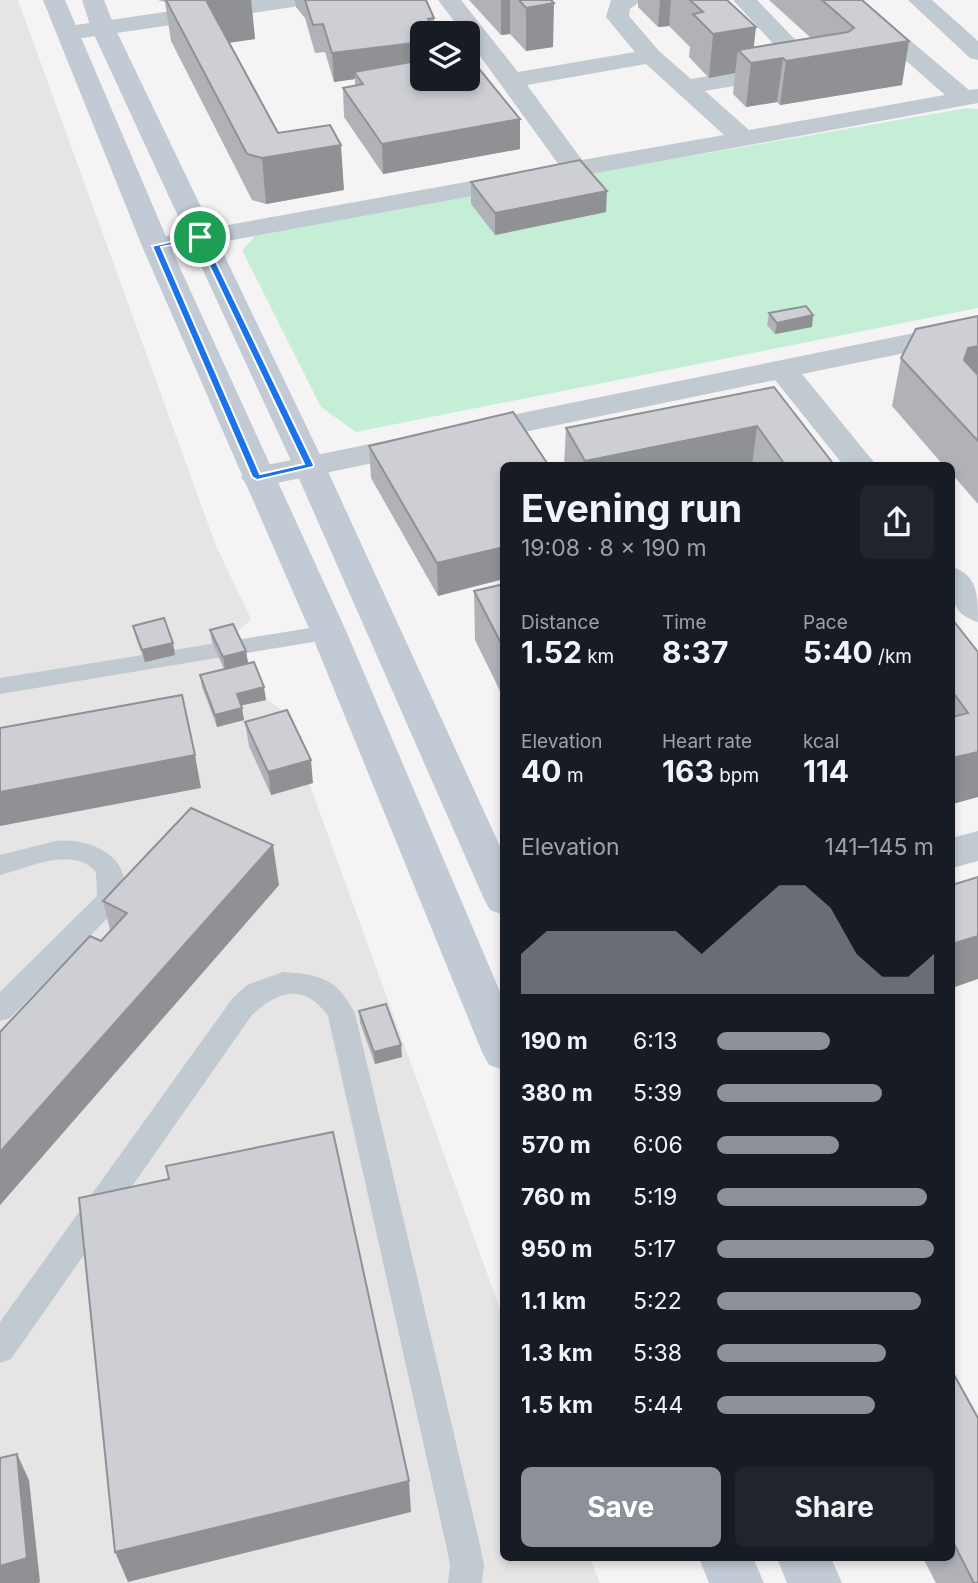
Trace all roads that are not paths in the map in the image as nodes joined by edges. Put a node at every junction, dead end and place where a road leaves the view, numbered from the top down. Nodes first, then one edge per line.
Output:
1 (54, 0) edge
2 (293, 0) edge
3 (449, 0) edge
4 (631, 0) edge
5 (744, 0) edge
6 (848, 0) edge
7 (919, 0) edge
8 (98, 14) edge
9 (69, 33) junction
10 (978, 53) edge
11 (652, 56) junction
12 (512, 80) junction
13 (685, 88) junction
14 (972, 98) edge
15 (745, 139) junction
16 (576, 170) junction
17 (200, 237) junction
18 (156, 246) junction
19 (978, 330) edge
20 (782, 369) junction
21 (857, 462) edge
22 (309, 465) junction
23 (257, 477) junction
24 (955, 582) edge
25 (978, 610) edge
26 (329, 632) junction
27 (0, 686) edge
28 (978, 846) edge
29 (955, 852) edge
30 (0, 865) edge
31 (500, 890) edge
32 (491, 992) edge
33 (0, 1010) edge
34 (500, 1034) edge
35 (0, 1348) edge
36 (727, 1561) edge
37 (805, 1561) edge
38 (465, 1583) edge
39 (737, 1583) edge
40 (815, 1583) edge

1 - 9 main road
2 - 8 street
3 - 12 street
4 - 11 street
5 - 13 street
6 - 14 street
7 - 10 street
8 - 9 street
8 - 17 main road
9 - 18 main road
11 - 12 street
11 - 13 street
12 - 16 street
13 - 15 street
14 - 15 street
15 - 16 street
16 - 17 street
17 - 18 street
17 - 22 main road
18 - 23 main road
19 - 20 street
20 - 21 street
20 - 22 street
22 - 23 street
22 - 31 main road
23 - 26 main road
24 - 25 street
26 - 27 lane
26 - 32 main road
28 - 29 street
30 - 33 lane
32 - 34 main road
35 - 38 lane
36 - 39 main road
37 - 40 main road

